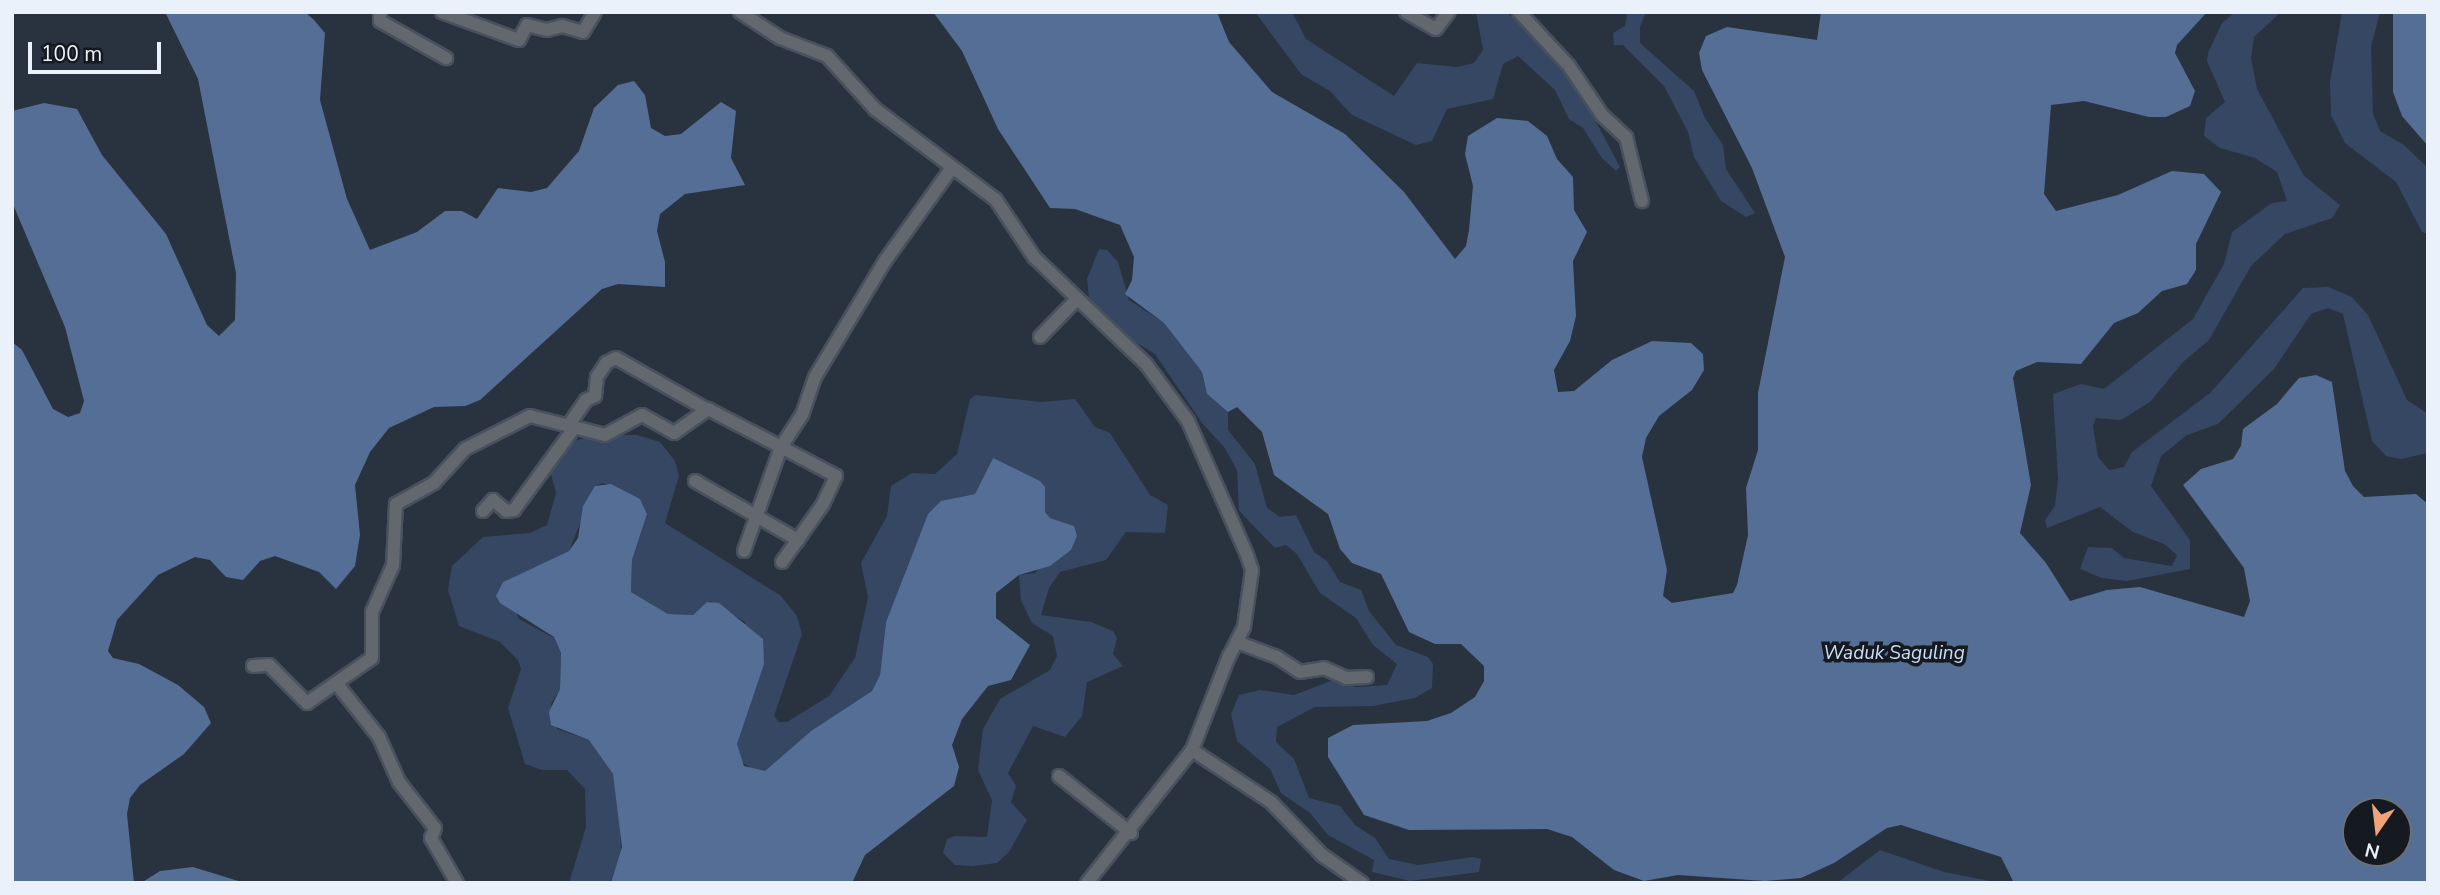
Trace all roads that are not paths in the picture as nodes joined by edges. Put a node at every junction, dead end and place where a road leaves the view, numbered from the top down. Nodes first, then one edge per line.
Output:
1 (380, 12) edge
2 (442, 12) edge
3 (595, 12) edge
4 (740, 12) edge
5 (1406, 12) edge
6 (1449, 12) edge
7 (1519, 12) edge
8 (446, 58) dead end
9 (951, 169) junction
10 (1642, 201) dead end
11 (1076, 300) junction
12 (1040, 337) dead end
13 (706, 409) junction
14 (571, 427) junction
15 (782, 447) junction
16 (695, 481) dead end
17 (483, 511) dead end
18 (758, 519) junction
19 (798, 540) junction
20 (744, 551) dead end
21 (782, 562) dead end
22 (1237, 642) junction
23 (253, 666) dead end
24 (1367, 677) dead end
25 (337, 684) junction
26 (1192, 750) junction
27 (1059, 776) dead end
28 (1131, 833) junction
29 (457, 883) edge
30 (1087, 883) edge
31 (1362, 883) edge

1 - 8 street
2 - 3 street
4 - 9 street
5 - 6 street
7 - 10 street
9 - 11 street
9 - 15 street
11 - 12 street
11 - 22 street
13 - 14 street
13 - 14 street
13 - 15 street
14 - 17 street
14 - 25 street
15 - 18 street
15 - 19 street
16 - 18 street
18 - 19 street
18 - 20 street
19 - 21 street
22 - 24 street
22 - 26 street
23 - 25 street
25 - 29 street
26 - 28 street
26 - 31 street
27 - 28 street
28 - 30 street

